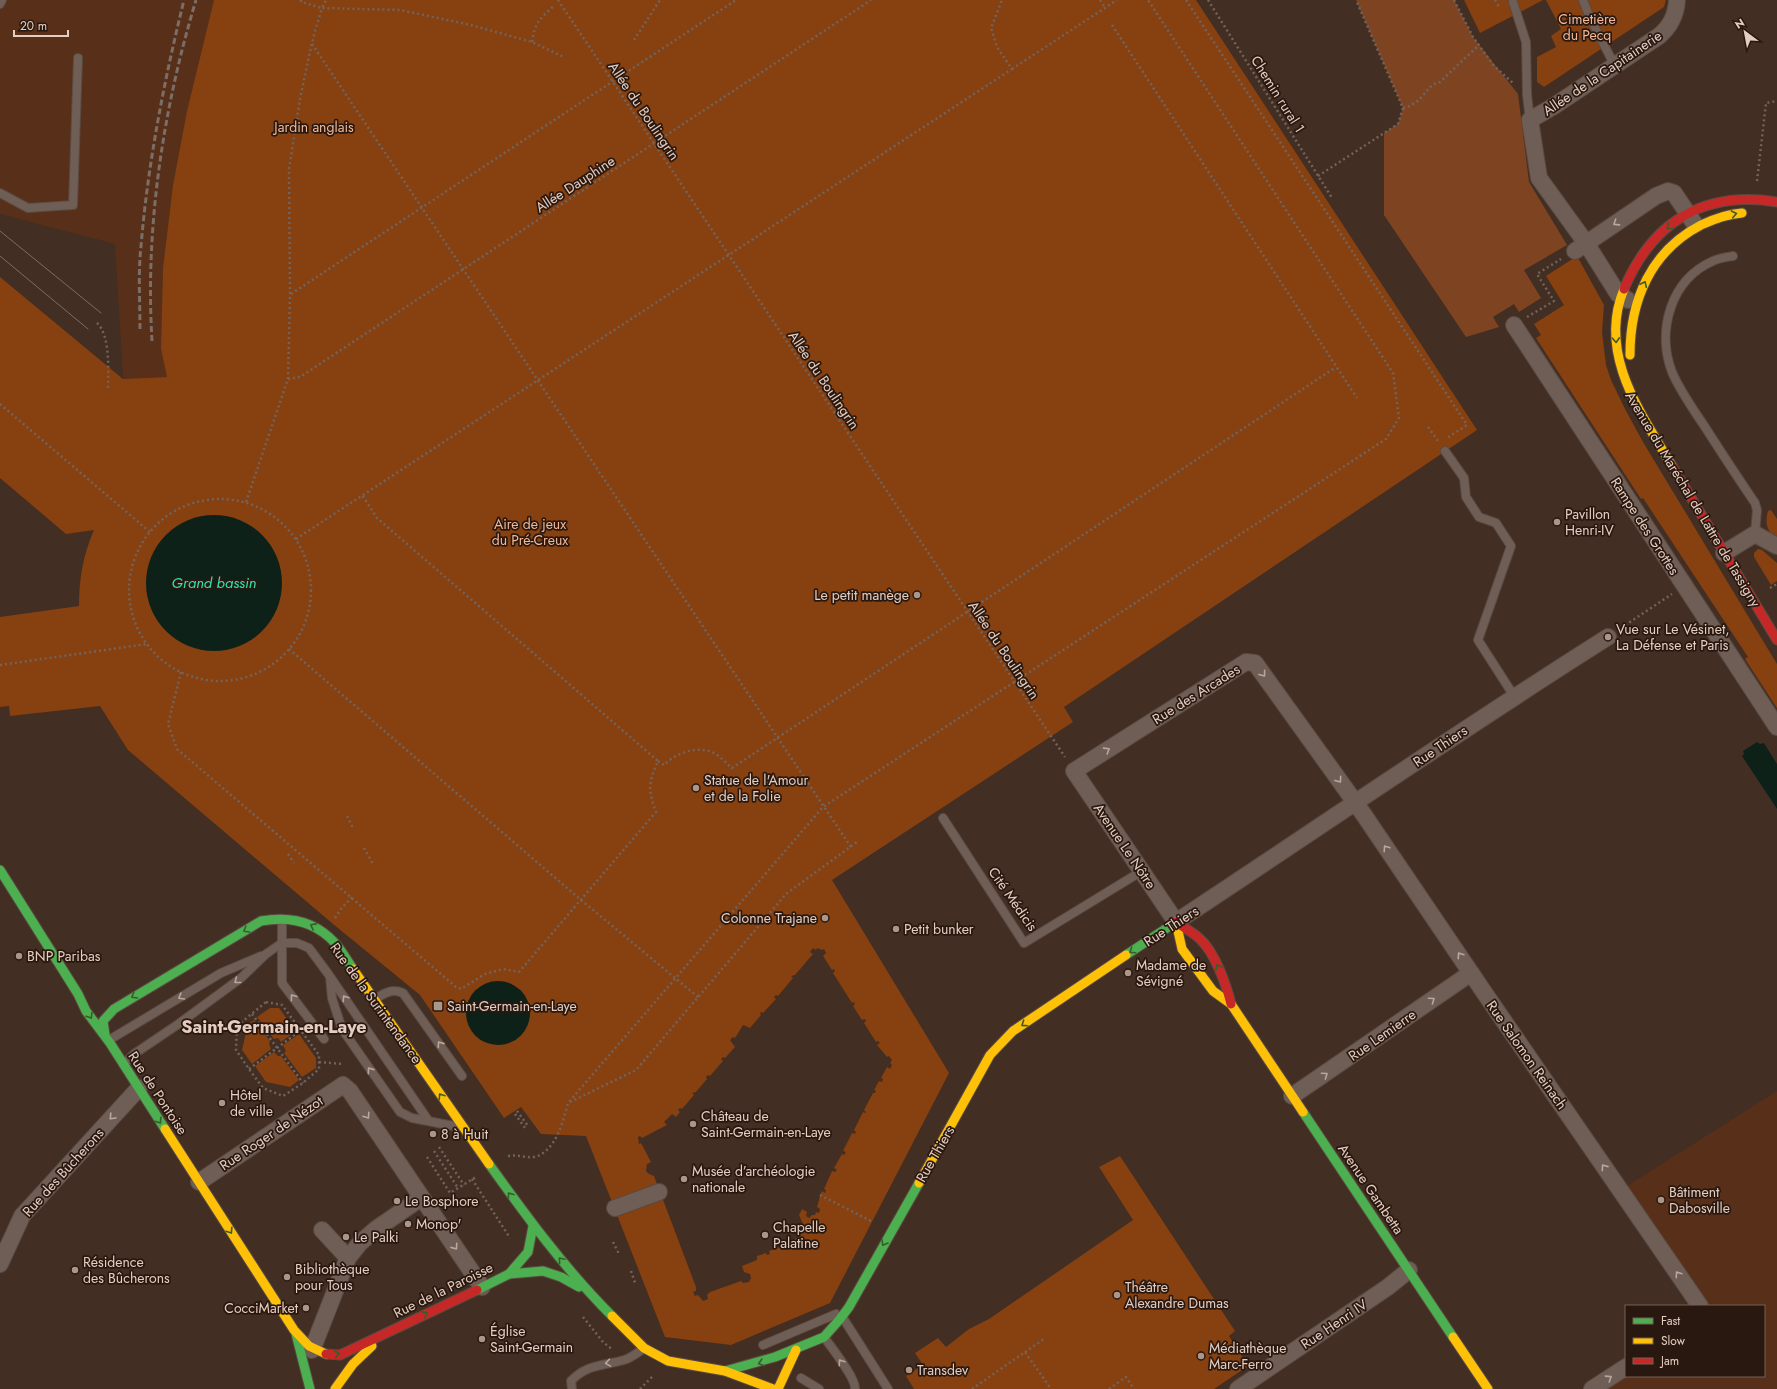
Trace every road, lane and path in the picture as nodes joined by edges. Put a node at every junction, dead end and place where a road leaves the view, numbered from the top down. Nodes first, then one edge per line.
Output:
1 (2, 0) edge
2 (301, 0) edge
3 (326, 0) edge
4 (558, 0) edge
5 (660, 0) edge
6 (736, 0) edge
7 (871, 0) edge
8 (1002, 0) edge
9 (1100, 0) edge
10 (1117, 0) edge
11 (1148, 0) edge
12 (1186, 0) edge
13 (1208, 0) edge
14 (1356, 0) edge
15 (1454, 0) edge
16 (1495, 0) edge
17 (1583, 0) edge
18 (1677, 0) edge
19 (1514, 1) edge
20 (0, 4) edge
21 (554, 6) dead end
22 (1499, 7) dead end
23 (322, 8) junction
24 (1105, 8) junction
25 (1112, 25) dead end
26 (634, 40) dead end
27 (532, 42) junction
28 (312, 44) junction
29 (1479, 45) junction
30 (564, 57) dead end
31 (78, 58) dead end
32 (1615, 66) junction
33 (1012, 69) junction
34 (612, 81) junction
35 (1527, 95) junction
36 (1777, 101) edge
37 (1403, 108) junction
38 (1530, 120) junction
39 (654, 144) junction
40 (1318, 176) junction
41 (1756, 183) dead end
42 (0, 193) edge
43 (1332, 198) dead end
44 (1777, 202) edge
45 (422, 208) junction
46 (1754, 212) dead end
47 (1689, 214) junction
48 (1697, 228) junction
49 (1580, 247) junction
50 (728, 255) junction
51 (1733, 256) dead end
52 (1561, 260) dead end
53 (463, 269) junction
54 (290, 294) junction
55 (1621, 296) junction
56 (1637, 304) junction
57 (98, 323) dead end
58 (1514, 325) joint
59 (1336, 367) junction
60 (288, 379) junction
61 (538, 380) junction
62 (108, 390) dead end
63 (1357, 398) dead end
64 (0, 404) edge
65 (1655, 419) dead end
66 (1428, 427) dead end
67 (1445, 440) dead end
68 (1440, 443) dead end
69 (1446, 451) dead end
70 (362, 496) junction
71 (246, 502) junction
72 (1716, 521) dead end
73 (150, 532) junction
74 (1755, 534) junction
75 (296, 539) junction
76 (1777, 546) edge
77 (1732, 554) junction
78 (1777, 584) edge
79 (1684, 586) junction
80 (1769, 588) dead end
81 (967, 612) junction
82 (1608, 637) joint
83 (1777, 640) edge
84 (147, 644) junction
85 (290, 649) junction
86 (0, 665) edge
87 (182, 672) junction
88 (1014, 682) junction
89 (1514, 696) junction
90 (1777, 727) edge
91 (777, 738) junction
92 (658, 761) junction
93 (1074, 770) junction
94 (1355, 803) junction
95 (823, 807) junction
96 (347, 816) dead end
97 (942, 818) dead end
98 (353, 828) dead end
99 (857, 842) dead end
100 (851, 847) junction
101 (364, 848) dead end
102 (288, 854) dead end
103 (294, 863) dead end
104 (373, 864) dead end
105 (0, 870) edge
106 (1142, 870) junction
107 (581, 900) junction
108 (282, 917) junction
109 (1176, 922) junction
110 (282, 943) junction
111 (266, 954) junction
112 (1472, 973) junction
113 (329, 975) junction
114 (675, 978) junction
115 (78, 994) junction
116 (698, 997) junction
117 (375, 999) junction
118 (1231, 1004) junction
119 (117, 1006) junction
120 (252, 1014) junction
121 (301, 1030) junction
122 (106, 1038) junction
123 (324, 1040) dead end
124 (277, 1048) junction
125 (319, 1062) junction
126 (124, 1064) junction
127 (343, 1064) dead end
128 (249, 1069) junction
129 (462, 1076) dead end
130 (303, 1083) junction
131 (139, 1088) junction
132 (1292, 1096) junction
133 (568, 1103) junction
134 (516, 1112) dead end
135 (428, 1120) junction
136 (526, 1127) dead end
137 (463, 1128) junction
138 (439, 1147) dead end
139 (434, 1151) dead end
140 (427, 1157) dead end
141 (490, 1168) junction
142 (199, 1182) junction
143 (464, 1185) junction
144 (458, 1188) junction
145 (660, 1192) dead end
146 (820, 1195) dead end
147 (421, 1198) junction
148 (615, 1208) dead end
149 (872, 1222) dead end
150 (532, 1226) junction
151 (322, 1230) dead end
152 (6, 1235) edge
153 (614, 1242) dead end
154 (528, 1252) junction
155 (619, 1254) dead end
156 (348, 1258) junction
157 (0, 1264) edge
158 (1409, 1270) junction
159 (631, 1272) dead end
160 (509, 1274) junction
161 (635, 1283) dead end
162 (482, 1287) junction
163 (586, 1290) junction
164 (1699, 1305) edge
165 (849, 1307) junction
166 (842, 1317) junction
167 (294, 1330) junction
168 (824, 1337) junction
169 (1044, 1339) dead end
170 (374, 1342) junction
171 (763, 1345) dead end
172 (644, 1348) junction
173 (312, 1350) junction
174 (796, 1350) junction
175 (1025, 1352) junction
176 (1625, 1368) edge
177 (725, 1371) junction
178 (801, 1378) dead end
179 (310, 1389) edge
180 (335, 1389) edge
181 (572, 1389) edge
182 (773, 1389) edge
183 (778, 1389) edge
184 (819, 1389) edge
185 (855, 1389) edge
186 (888, 1389) edge
187 (972, 1389) edge
188 (1051, 1389) edge
189 (1109, 1389) edge
190 (1134, 1389) edge
191 (1238, 1389) edge
192 (1488, 1389) edge
193 (1592, 1389) edge

1 - 20 lane
2 - 23 path
3 - 23 path
4 - 34 path, Allée du Boulingrin
5 - 26 path
6 - 34 path
7 - 39 path, Allée Dauphine
8 - 33 path
9 - 24 path
10 - 24 path
11 - 88 path
12 - 67 path
13 - 40 path, Chemin rural 1
14 - 37 path
15 - 29 path
16 - 22 path
17 - 32 lane
18 - 32 street, Allée de la Capitainerie
19 - 35 lane
21 - 27 path
23 - 27 path
23 - 28 path
24 - 33 path
25 - 59 path
27 - 30 path
28 - 45 path
28 - 54 path
29 - 35 path
29 - 37 path
31 - 42 lane
32 - 38 street, Allée de la Capitainerie
33 - 50 path
34 - 39 path, Allée du Boulingrin
34 - 45 path
35 - 38 lane
36 - 41 path
37 - 40 path
38 - 49 street
39 - 50 path, Allée du Boulingrin
39 - 53 path, Allée Dauphine
40 - 43 path, Chemin rural 1
44 - 47 main road, Avenue du Maréchal de Lattre de Tassigny
45 - 53 path
45 - 54 path
48 -> 46 main road, Avenue du Maréchal de Lattre de Tassigny
47 - 48 street
47 -> 49 street
47 -> 55 main road, Avenue du Maréchal de Lattre de Tassigny
56 -> 48 main road, Avenue du Maréchal de Lattre de Tassigny
49 - 55 street
50 - 61 path
50 - 81 path, Allée du Boulingrin
51 - 74 lane
52 - 58 path
53 - 60 path, Allée Dauphine
53 - 61 path
54 - 60 path
55 - 56 street
55 -> 77 main road, Avenue du Maréchal de Lattre de Tassigny
56 - 65 main road, Avenue du Maréchal de Lattre de Tassigny
57 - 62 path
58 - 79 street, Rampe des Grottes
59 - 63 path
59 - 81 path
60 - 71 path
61 - 70 path
61 - 91 path
64 - 73 path
66 - 68 path
69 - 89 lane
70 - 75 path
70 - 92 path
71 - 73 path
71 - 75 path
72 - 77 main road, Avenue du Maréchal de Lattre de Tassigny
73 - 84 path
74 - 76 street
74 - 77 street
75 - 85 path
77 - 83 main road, Avenue du Maréchal de Lattre de Tassigny
78 - 80 path
79 - 82 path
79 - 90 street, Rampe des Grottes
81 - 88 path, Allée du Boulingrin
81 - 91 path
82 - 89 street, Rue Thiers
84 - 86 path
84 - 87 path
85 - 87 path
85 - 107 path
87 - 107 path
88 - 93 path, Allée du Boulingrin
88 - 95 path
89 - 94 street, Rue Thiers
91 - 92 path
91 - 95 path
92 - 107 path
93 -> 94 street, Rue des Arcades
93 - 106 street, Avenue Le Nôtre
94 - 109 street, Rue Thiers
112 -> 94 street, Rue Salomon Reinach
95 - 100 path
95 - 114 path
96 - 98 path
97 - 106 lane, Cité Médicis
99 - 100 path
100 - 116 path
101 - 104 path
102 - 103 path
105 - 115 main road, Rue de Pontoise
106 - 109 street, Avenue Le Nôtre
107 - 114 path
108 - 110 lane
117 -> 108 main road, Rue de la Surintendance
108 -> 119 main road, Rue de la Surintendance
109 - 118 main road, Avenue Gambetta
118 -> 109 main road, Avenue Gambetta
109 -> 165 main road, Rue Thiers
110 - 111 lane
110 - 113 lane
123 -> 110 lane
111 -> 122 lane
111 -> 126 lane
132 -> 112 street, Rue Lemierre
164 -> 112 street, Rue Salomon Reinach
135 -> 113 lane
135 -> 113 lane
114 - 116 path
114 - 133 path
115 - 119 main road, Rue de la Surintendance
115 -> 122 main road, Rue de Pontoise
116 - 133 path
129 -> 117 lane
137 -> 117 main road, Rue de la Surintendance
118 - 132 main road, Avenue Gambetta
119 - 122 main road, Rue de la Surintendance
120 - 121 path
120 - 124 path
120 - 128 path
121 - 124 path
121 - 125 path
122 - 126 main road, Rue de Pontoise
124 - 128 path
124 - 130 path
125 - 127 path
125 - 130 path
126 - 131 main road, Rue de Pontoise
128 - 130 path
131 -> 142 main road, Rue de Pontoise
131 -> 152 street, Rue des Bûcherons
132 - 158 main road, Avenue Gambetta
133 - 141 path
134 - 136 path
135 - 137 lane
137 - 141 main road, Rue de la Surintendance
138 - 143 path
139 - 144 path
140 - 144 path
150 -> 141 main road, Rue de la Surintendance
142 -> 147 street, Rue Roger de Nézot
142 -> 167 main road, Rue de Pontoise
143 - 144 path
143 - 154 path
145 - 148 street
146 - 149 path
147 - 156 street
147 -> 162 street
150 - 154 main road
163 -> 150 main road, Rue de la Surintendance
151 - 156 street
152 - 157 street, Rue des Bûcherons
153 - 155 path
154 - 160 main road
156 - 173 street
158 - 191 street, Rue Henri IV
158 - 192 main road, Avenue Gambetta
159 - 161 path
160 - 162 main road, Rue de la Paroisse
160 - 163 main road
170 -> 162 main road, Rue de la Paroisse
163 - 172 main road
165 - 166 main road, Rue Thiers
165 - 171 lane
166 - 168 main road, Rue Thiers
166 - 186 lane
167 - 173 main road, Rue de Pontoise
167 - 179 main road, Rue de Pontoise
168 - 174 main road
185 -> 168 lane
169 - 175 path
173 -> 170 main road
170 - 180 main road
172 - 177 main road
172 -> 181 lane
174 -> 177 main road
174 - 183 main road
175 - 187 path
175 - 188 path
193 -> 176 street
177 - 182 main road
178 - 184 lane
189 - 190 path

